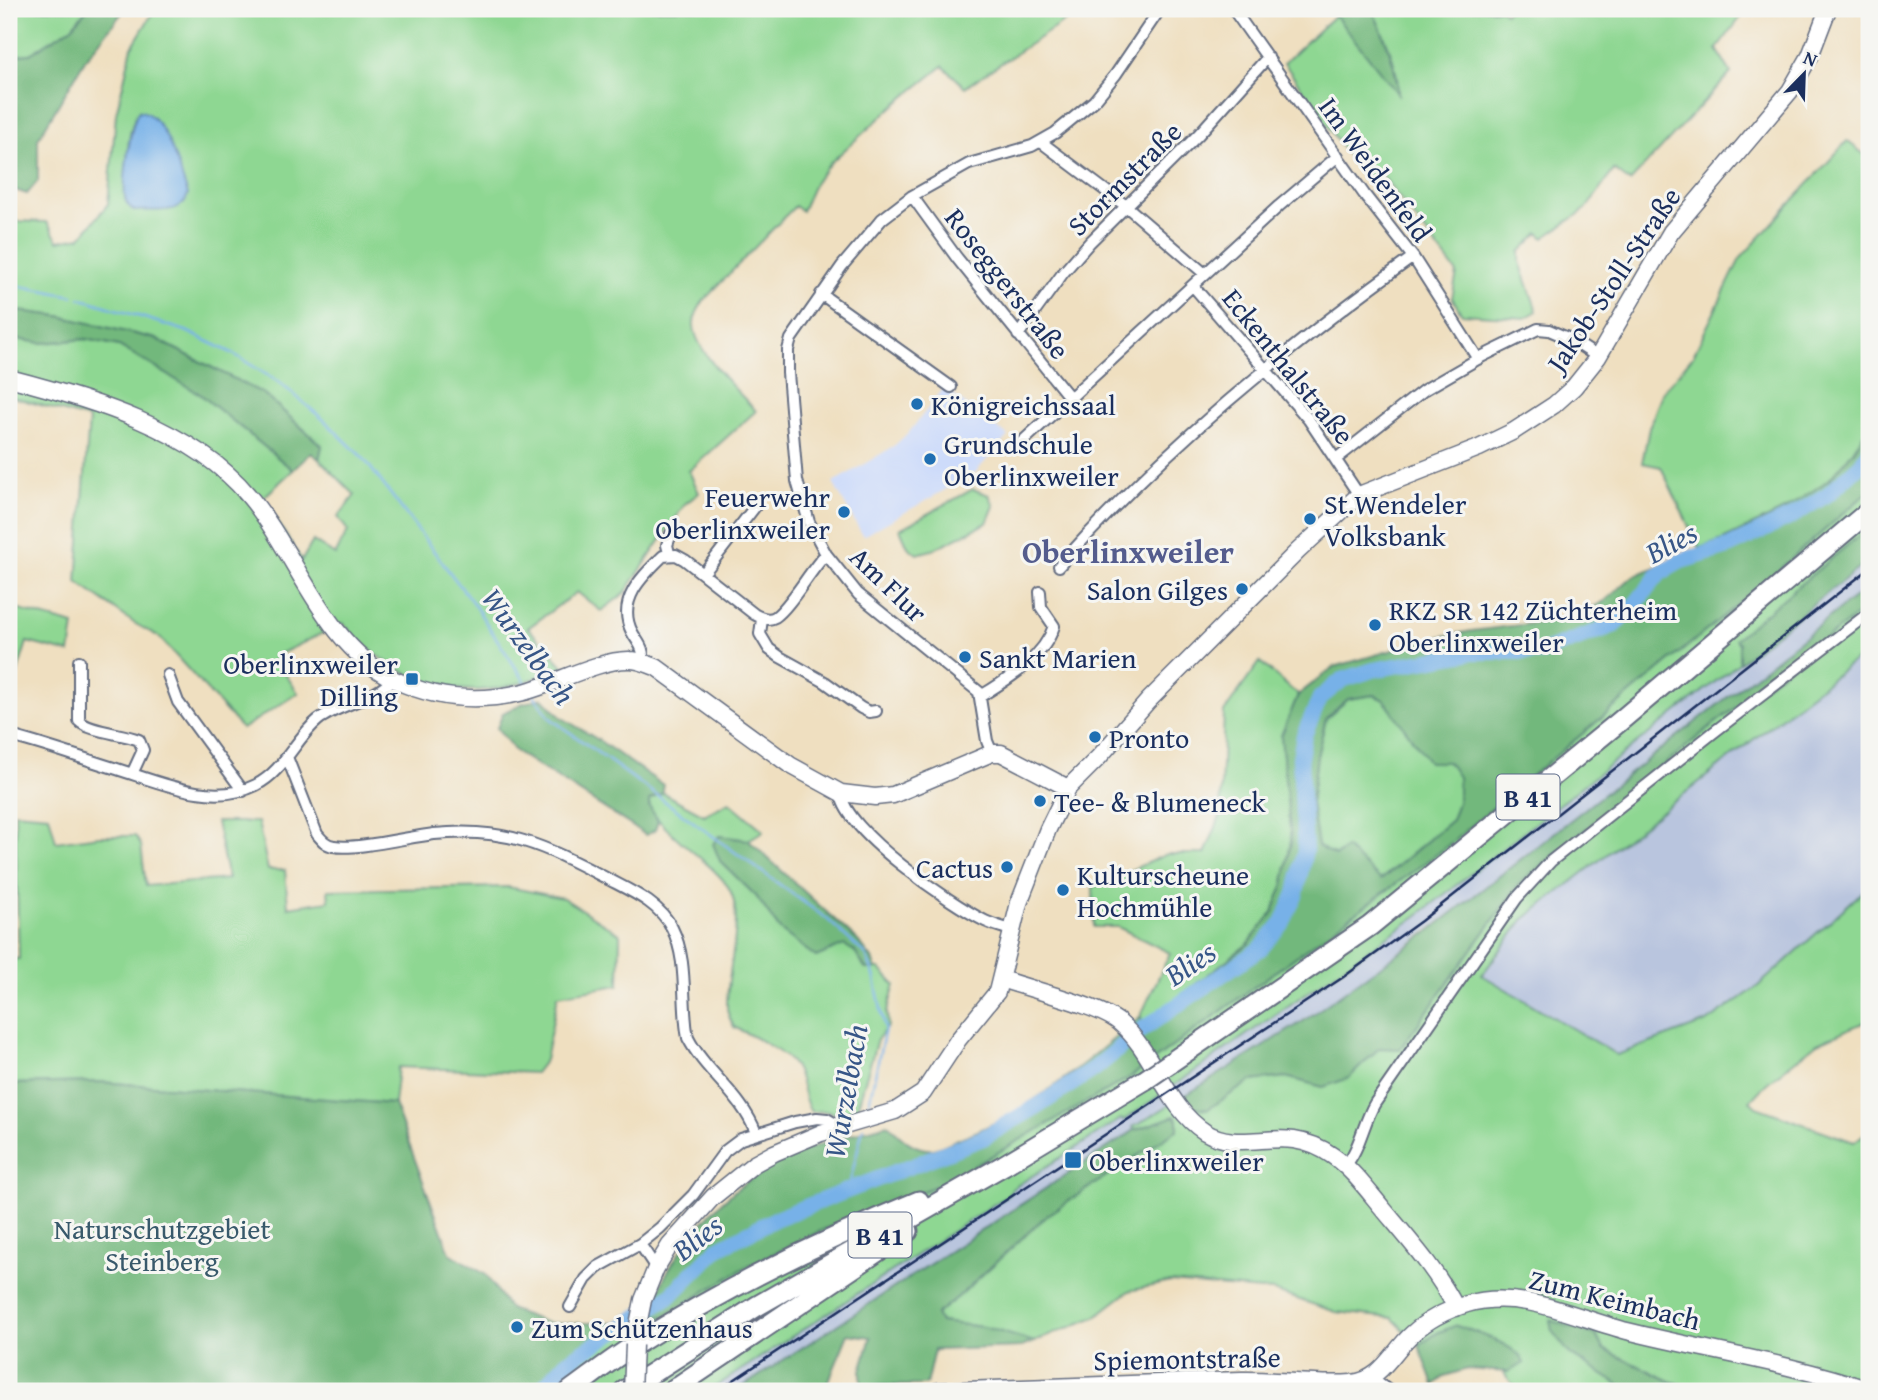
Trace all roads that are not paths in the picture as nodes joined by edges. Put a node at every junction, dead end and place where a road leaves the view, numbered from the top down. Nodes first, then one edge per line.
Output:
1 (1160, 9) edge
2 (1233, 9) edge
3 (1828, 9) edge
4 (1268, 57) junction
5 (1041, 142) junction
6 (1338, 156) junction
7 (912, 197) junction
8 (1126, 206) junction
9 (1413, 257) junction
10 (1205, 274) junction
11 (1192, 286) junction
12 (821, 294) junction
13 (1018, 335) junction
14 (1598, 357) junction
15 (1478, 359) junction
16 (1265, 368) junction
17 (9, 378) edge
18 (951, 387) dead end
19 (1070, 398) junction
20 (1022, 442) dead end
21 (1336, 459) junction
22 (1359, 495) junction
23 (757, 504) dead end
24 (1869, 511) edge
25 (671, 534) dead end
26 (669, 553) junction
27 (826, 554) junction
28 (1059, 566) dead end
29 (703, 574) junction
30 (1040, 592) dead end
31 (1869, 613) edge
32 (762, 619) junction
33 (79, 661) dead end
34 (642, 662) junction
35 (168, 675) dead end
36 (392, 679) junction
37 (981, 696) junction
38 (876, 711) dead end
39 (10, 736) edge
40 (992, 753) junction
41 (287, 757) junction
42 (132, 774) junction
43 (1068, 788) junction
44 (243, 791) junction
45 (841, 793) junction
46 (1011, 930) junction
47 (1001, 979) junction
48 (848, 1126) junction
49 (757, 1133) junction
50 (1004, 1165) junction
51 (1345, 1166) junction
52 (640, 1244) junction
53 (656, 1268) junction
54 (570, 1307) dead end
55 (1456, 1308) junction
56 (634, 1345) junction
57 (1370, 1378) junction
58 (1243, 1386) edge
59 (1869, 1390) edge
60 (570, 1391) edge
61 (624, 1391) edge
62 (632, 1391) edge
63 (671, 1391) edge
64 (939, 1391) edge
65 (1389, 1391) edge

1 - 5 street
2 - 4 street, Im Weidenfeld
3 - 14 main road, Jakob-Stoll-Straße
4 - 6 street, Im Weidenfeld
4 - 8 street, Stormstraße
5 - 7 street
5 - 8 street
6 - 9 street, Im Weidenfeld
6 - 10 street
7 - 12 street
7 - 13 street, Roseggerstraße
8 - 10 street
8 - 13 street, Stormstraße
9 - 15 street, Im Weidenfeld
9 - 16 street
10 - 11 street
11 - 16 street, Eckenthalstraße
11 - 19 street, Eckenthalstraße
12 - 18 street
12 - 27 street, Am Flur
13 - 19 street, Roseggerstraße
14 - 15 street
14 - 22 main road, Jakob-Stoll-Straße
15 - 21 street
16 - 21 street, Eckenthalstraße
16 - 28 street
17 - 36 main road
19 - 20 street, Eckenthalstraße
21 - 22 street, Eckenthalstraße
22 - 43 main road, Jakob-Stoll-Straße
23 - 29 street
24 - 50 highway, B 41, bridge
25 - 26 street
26 - 29 street
26 - 34 street
27 - 32 street
27 - 37 street, Am Flur
29 - 32 street
30 - 37 street
31 - 51 street
32 - 38 street
33 - 42 street
34 - 36 main road
34 - 45 main road
35 - 44 street
36 - 41 street
37 - 40 street
39 - 42 street
40 - 43 main road
40 - 45 main road
41 - 44 street
41 - 49 street
42 - 44 street
43 - 46 main road, Jakob-Stoll-Straße
45 - 46 street
46 - 47 main road, Jakob-Stoll-Straße
47 - 48 main road, Jakob-Stoll-Straße
47 - 51 main road
48 - 49 street
48 - 53 main road, Jakob-Stoll-Straße
49 - 52 street
50 - 56 highway
50 - 61 highway, B 41
50 - 63 highway
51 - 55 main road
52 - 53 street
52 - 54 street
53 - 56 main road, Jakob-Stoll-Straße
55 - 57 main road, Zum Keimbach
55 - 59 main road, Zum Keimbach
56 - 60 highway
56 - 62 main road, Jakob-Stoll-Straße, bridge
57 - 58 main road, Spiemontstraße
57 - 65 street
58 - 64 main road, Spiemontstraße

